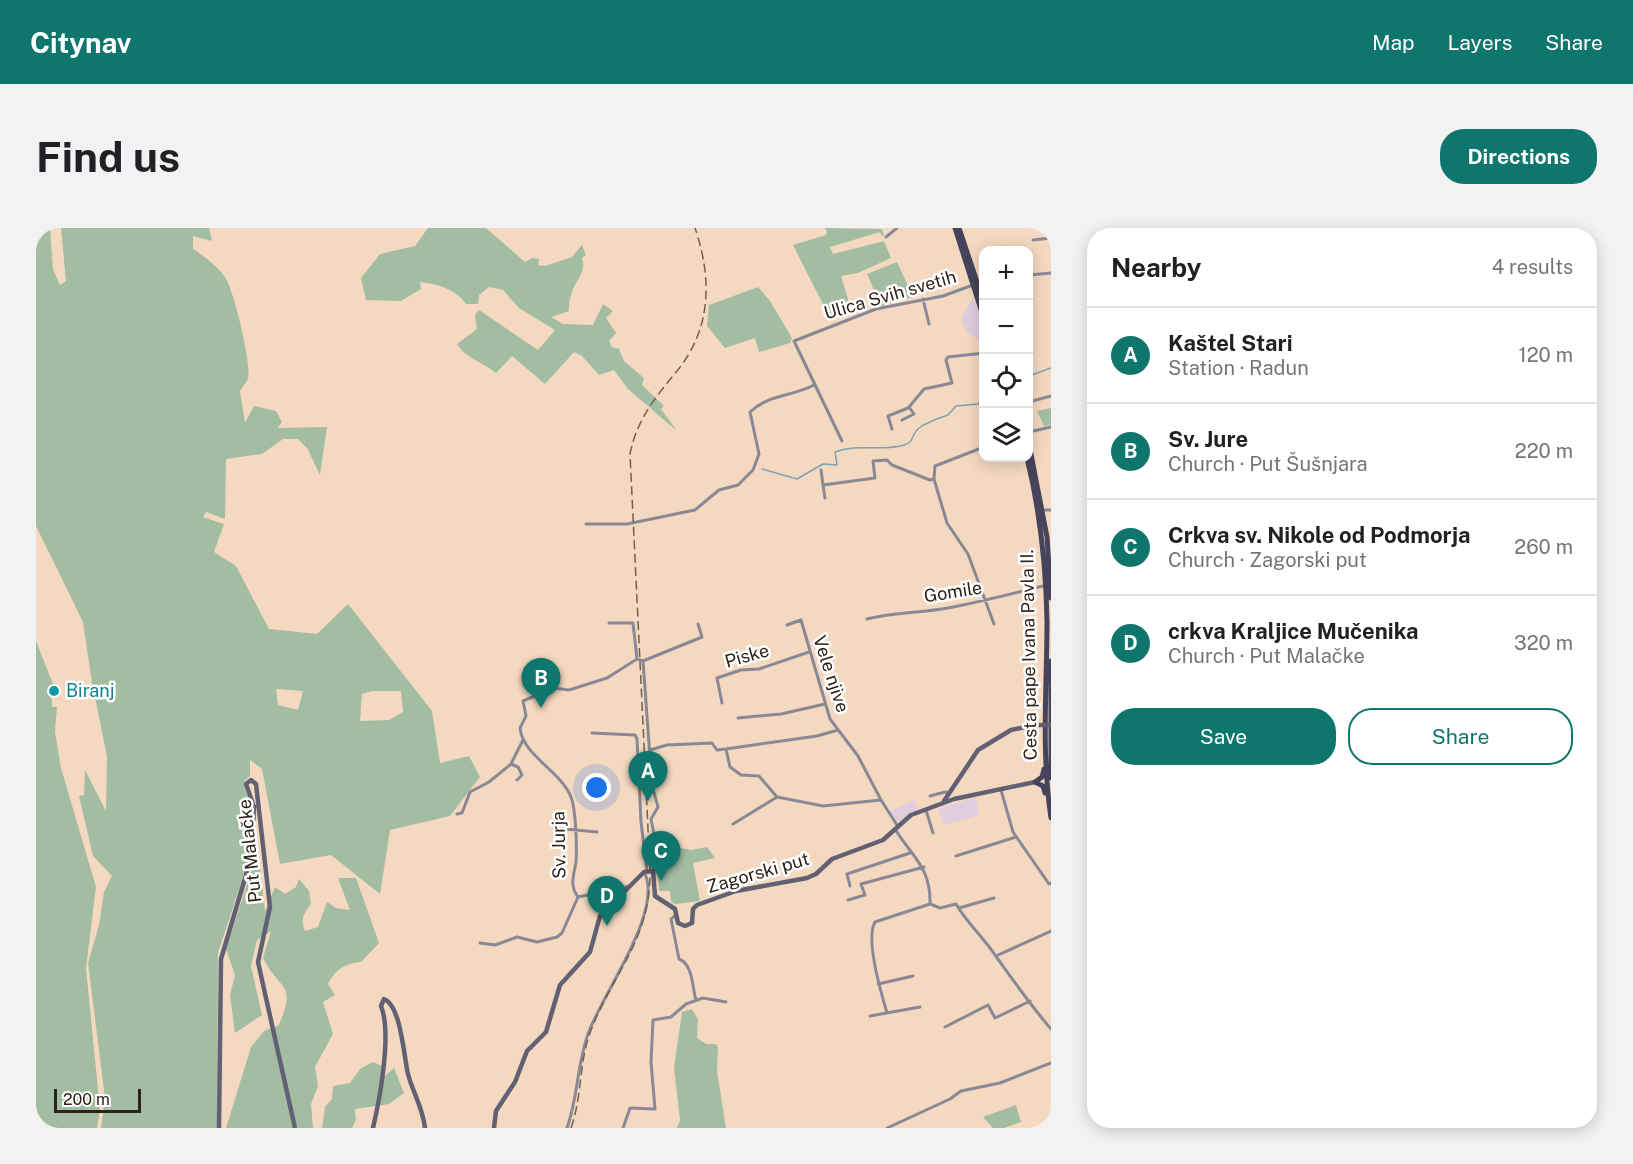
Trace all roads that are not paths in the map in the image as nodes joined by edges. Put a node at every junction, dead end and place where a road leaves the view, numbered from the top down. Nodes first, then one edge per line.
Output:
1 (897, 228) edge
2 (957, 228) edge
3 (886, 237) dead end
4 (1051, 238) edge
5 (1033, 240) dead end
6 (1051, 273) edge
7 (1033, 275) edge
8 (978, 283) edge
9 (923, 299) junction
10 (981, 300) edge
11 (983, 300) edge
12 (929, 324) dead end
13 (979, 354) edge
14 (814, 385) junction
15 (1051, 396) edge
16 (1033, 401) edge
17 (909, 407) junction
18 (902, 420) dead end
19 (1051, 428) edge
20 (892, 429) dead end
21 (1033, 430) edge
22 (842, 441) dead end
23 (979, 449) edge
24 (1028, 462) edge
25 (1033, 462) edge
26 (821, 470) dead end
27 (934, 479) junction
28 (823, 485) junction
29 (825, 498) dead end
30 (1042, 510) junction
31 (1051, 510) edge
32 (586, 524) dead end
33 (1049, 536) edge
34 (1043, 586) dead end
35 (1051, 598) edge
36 (984, 600) junction
37 (867, 619) dead end
38 (609, 623) dead end
39 (698, 624) dead end
40 (994, 624) dead end
41 (787, 626) dead end
42 (809, 652) junction
43 (637, 659) junction
44 (643, 661) junction
45 (1051, 661) edge
46 (722, 703) dead end
47 (825, 704) junction
48 (738, 718) dead end
49 (1051, 725) edge
50 (838, 730) junction
51 (592, 733) dead end
52 (523, 740) junction
53 (726, 749) junction
54 (650, 750) junction
55 (1050, 750) edge
56 (511, 764) junction
57 (1045, 765) junction
58 (1051, 778) edge
59 (517, 780) dead end
60 (1035, 782) junction
61 (1000, 789) junction
62 (952, 795) junction
63 (930, 796) dead end
64 (777, 797) junction
65 (1048, 799) junction
66 (881, 800) junction
67 (926, 810) junction
68 (457, 814) dead end
69 (1051, 818) edge
70 (733, 824) dead end
71 (896, 826) junction
72 (554, 828) dead end
73 (575, 829) junction
74 (597, 832) dead end
75 (933, 833) dead end
76 (1016, 837) junction
77 (910, 853) junction
78 (956, 856) dead end
79 (924, 867) junction
80 (648, 872) junction
81 (1051, 883) edge
82 (630, 886) junction
83 (850, 886) dead end
84 (578, 897) junction
85 (994, 898) dead end
86 (848, 900) dead end
87 (930, 904) junction
88 (958, 908) junction
89 (676, 915) junction
90 (1051, 931) edge
91 (480, 943) dead end
92 (996, 956) junction
93 (913, 976) dead end
94 (878, 984) junction
95 (696, 1000) junction
96 (1030, 1001) junction
97 (726, 1002) dead end
98 (920, 1007) dead end
99 (887, 1013) junction
100 (870, 1016) dead end
101 (945, 1027) dead end
102 (1051, 1029) edge
103 (1051, 1063) edge
104 (219, 1128) edge
105 (295, 1128) edge
106 (373, 1128) edge
107 (425, 1128) edge
108 (494, 1128) edge
109 (567, 1128) edge
110 (623, 1128) edge
111 (887, 1128) edge

1 - 3 street
2 - 8 main road
4 - 5 street
6 - 7 street
8 - 9 street, Ulica Svih svetih
8 - 10 main road
8 - 11 main road
9 - 12 street
9 - 14 street, Ulica Svih svetih
13 - 17 street
14 - 22 street, Ulica Svih svetih
14 - 32 street
15 - 16 street
17 - 18 street
17 - 20 street
19 - 21 street
23 - 27 street
24 - 57 main road, Cesta pape Ivana Pavla II.
25 - 30 main road, Cesta pape Ivana Pavla II.
26 - 28 street
27 - 28 street
27 - 36 street
28 - 29 street
30 - 31 street
30 - 33 main road, Cesta pape Ivana Pavla II.
33 - 35 main road, Cesta pape Ivana Pavla II.
34 - 36 street, Gomile
36 - 37 street, Gomile
36 - 40 street
38 - 43 street
39 - 44 street
41 - 42 street, Vele njive
42 - 46 street, Piske
42 - 47 street, Vele njive
43 - 44 street
43 - 52 street
44 - 54 street
45 - 55 main road, Cesta pape Ivana Pavla II.
47 - 48 street
47 - 50 street, Vele njive
49 - 62 main road, bridge
50 - 53 street
50 - 66 street, Vele njive
51 - 80 street
52 - 56 street
52 - 73 street, Sv. Jurja
53 - 54 street
53 - 64 street
54 - 80 street
55 - 58 main road, Cesta pape Ivana Pavla II.
56 - 59 street
56 - 68 street
57 - 60 main road
57 - 65 main road, Cesta pape Ivana Pavla II.
60 - 61 main road, Zagorski put
60 - 65 main road
61 - 62 main road, Zagorski put
61 - 76 street
62 - 63 street
62 - 67 main road, Zagorski put
64 - 66 street
64 - 70 street
65 - 69 main road, Cesta pape Ivana Pavla II.
66 - 71 street, Vele njive
67 - 71 main road, Zagorski put
67 - 75 street
71 - 77 street, Vele njive
71 - 89 main road, Zagorski put
72 - 73 street
73 - 74 street
73 - 84 street, Sv. Jurja
76 - 78 street
76 - 81 street
77 - 79 street, Vele njive
77 - 83 street
79 - 86 street
79 - 87 street
80 - 82 main road
80 - 89 main road
80 - 109 street
82 - 84 street, Sv. Jurja
82 - 108 main road
84 - 91 street
85 - 88 street
87 - 88 street
87 - 94 street
88 - 92 street
89 - 95 street
90 - 92 street
92 - 96 street
93 - 94 street
94 - 99 street
95 - 97 street
95 - 110 street
96 - 101 street
96 - 102 street
98 - 99 street
99 - 100 street
103 - 111 street
104 - 105 main road, Put Malačke
106 - 107 main road

